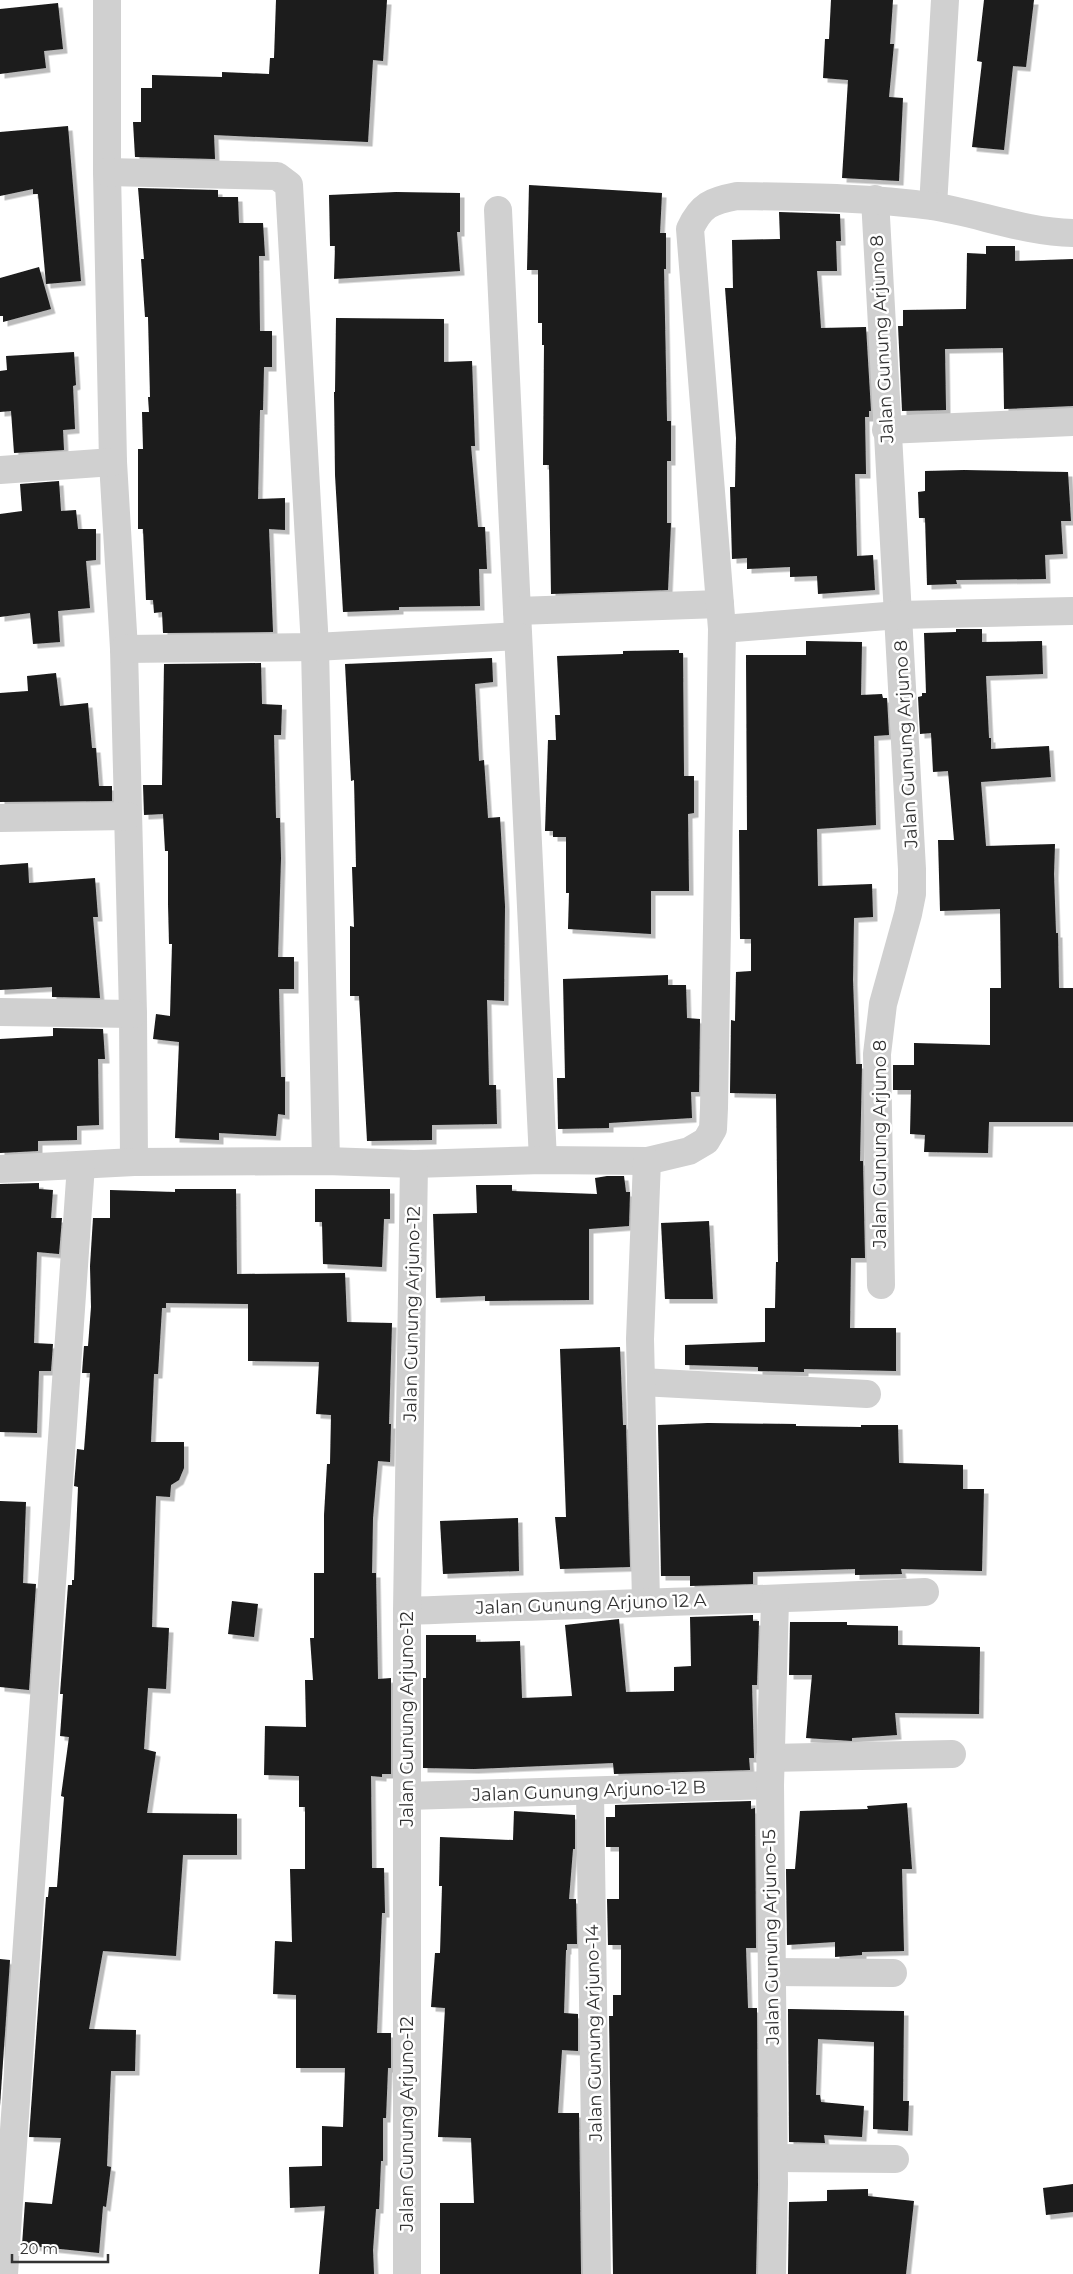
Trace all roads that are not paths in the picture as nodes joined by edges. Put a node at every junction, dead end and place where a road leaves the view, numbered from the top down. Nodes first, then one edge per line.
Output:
1 (107, 0) edge
2 (945, 0) edge
3 (107, 172) junction
4 (875, 198) junction
5 (933, 206) junction
6 (498, 210) dead end
7 (1073, 234) edge
8 (1073, 422) edge
9 (886, 430) junction
10 (113, 462) junction
11 (0, 470) edge
12 (1073, 611) edge
13 (899, 615) junction
14 (721, 616) junction
15 (517, 624) junction
16 (315, 647) junction
17 (124, 649) junction
18 (128, 816) junction
19 (0, 818) edge
20 (0, 1012) edge
21 (134, 1014) junction
22 (543, 1160) junction
23 (647, 1160) junction
24 (326, 1161) junction
25 (134, 1162) junction
26 (414, 1164) junction
27 (82, 1165) junction
28 (0, 1169) edge
29 (881, 1285) dead end
30 (641, 1382) junction
31 (867, 1394) dead end
32 (925, 1592) dead end
33 (775, 1600) junction
34 (646, 1601) junction
35 (407, 1610) junction
36 (952, 1754) dead end
37 (770, 1758) junction
38 (770, 1785) junction
39 (590, 1792) junction
40 (408, 1796) junction
41 (772, 1972) junction
42 (893, 1974) dead end
43 (774, 2158) junction
44 (895, 2159) dead end
45 (4, 2274) edge
46 (407, 2274) edge
47 (597, 2274) edge
48 (772, 2274) edge

1 - 3 street
2 - 5 street
3 - 10 street
3 - 16 street
4 - 5 street
4 - 9 street, Jalan Gunung Arjuno 8
4 - 14 street
5 - 7 street
6 - 15 street
8 - 9 street
9 - 13 street, Jalan Gunung Arjuno 8
10 - 11 street
10 - 17 street
12 - 13 street
13 - 14 street
13 - 29 street, Jalan Gunung Arjuno 8
14 - 15 street
14 - 23 street
15 - 16 street
15 - 22 street
16 - 17 street
16 - 24 street
17 - 18 street
18 - 19 street
18 - 21 street
20 - 21 street
21 - 25 street
22 - 23 street
22 - 26 street
23 - 30 street
24 - 25 street
24 - 26 street
25 - 27 street
26 - 35 street, Jalan Gunung Arjuno-12
27 - 28 street
27 - 45 street
30 - 31 street
30 - 34 street
32 - 33 street, Jalan Gunung Arjuno 12 A
33 - 34 street, Jalan Gunung Arjuno 12 A
33 - 37 street, Jalan Gunung Arjuno-15
34 - 35 street, Jalan Gunung Arjuno 12 A
35 - 40 street, Jalan Gunung Arjuno-12
36 - 37 street
37 - 38 street, Jalan Gunung Arjuno-15
38 - 39 street, Jalan Gunung Arjuno-12 B
38 - 41 street, Jalan Gunung Arjuno-15
39 - 40 street, Jalan Gunung Arjuno-12 B
39 - 47 street, Jalan Gunung Arjuno-14
40 - 46 street, Jalan Gunung Arjuno-12
41 - 42 street
41 - 43 street, Jalan Gunung Arjuno-15
43 - 44 street
43 - 48 street, Jalan Gunung Arjuno-15

